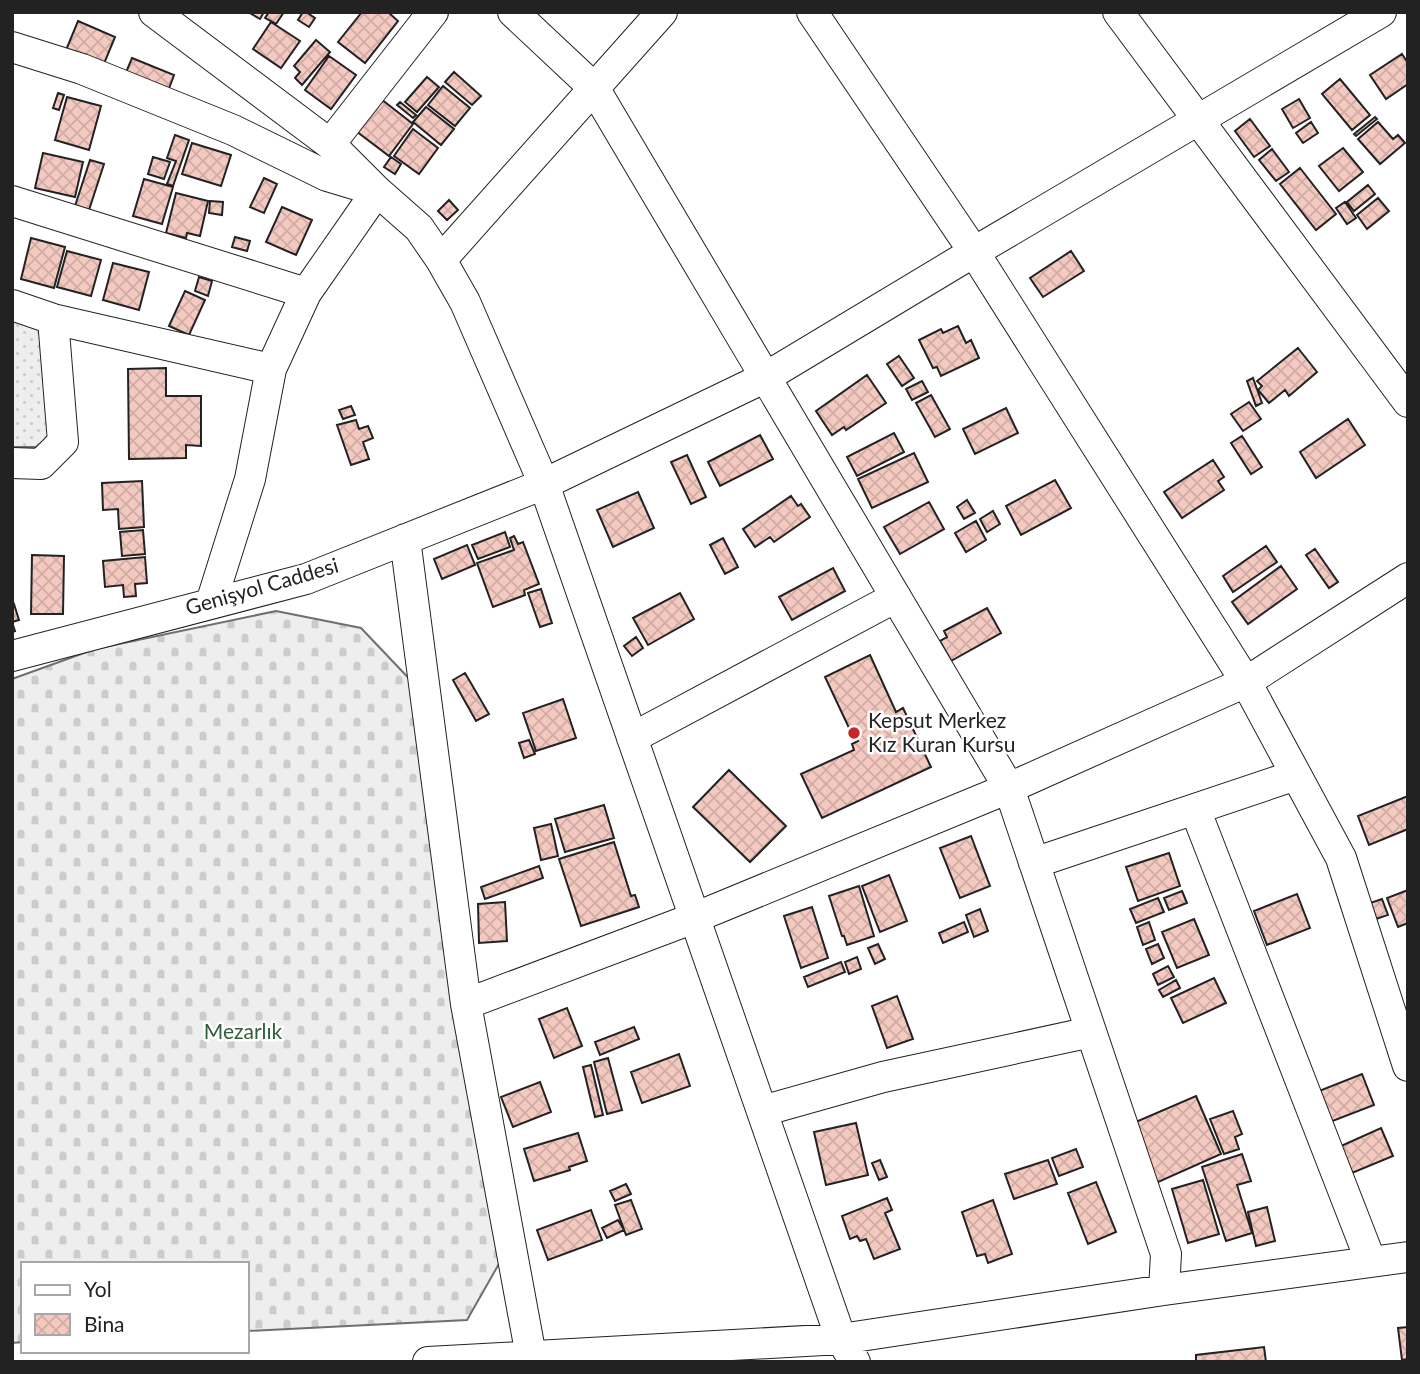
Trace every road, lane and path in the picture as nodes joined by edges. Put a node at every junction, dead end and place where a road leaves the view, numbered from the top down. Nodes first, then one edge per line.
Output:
1 (154, 12) edge
2 (433, 12) edge
3 (513, 12) edge
4 (662, 12) edge
5 (812, 12) edge
6 (1118, 12) edge
7 (1381, 12) edge
8 (12, 47) edge
9 (594, 88) junction
10 (1199, 121) junction
11 (330, 144) junction
12 (377, 191) junction
13 (12, 201) edge
14 (974, 252) junction
15 (442, 260) junction
16 (306, 293) junction
17 (12, 305) edge
18 (53, 319) junction
19 (271, 369) junction
20 (766, 377) junction
21 (1408, 402) edge
22 (12, 463) edge
23 (544, 484) junction
24 (405, 539) junction
25 (1408, 578) edge
26 (896, 597) junction
27 (211, 603) junction
28 (12, 656) edge
29 (1246, 682) junction
30 (632, 738) junction
31 (1296, 775) junction
32 (1009, 788) junction
33 (1195, 809) junction
34 (1034, 863) junction
35 (694, 918) junction
36 (466, 1004) junction
37 (1091, 1032) junction
38 (1408, 1066) edge
39 (762, 1111) junction
40 (1408, 1257) edge
41 (1371, 1262) junction
42 (1164, 1290) junction
43 (848, 1350) edge
44 (531, 1356) junction
45 (428, 1362) edge

1 - 11 street
2 - 11 street
3 - 9 street
4 - 9 street
5 - 14 street
6 - 10 street
7 - 10 street, Genişyol Caddesi
8 - 12 street
9 - 15 street
9 - 20 street
10 - 14 street, Genişyol Caddesi
10 - 21 street
11 - 12 street
12 - 15 street
12 - 16 street
13 - 16 street
14 - 20 street, Genişyol Caddesi
14 - 29 street
15 - 23 street
16 - 19 street
17 - 18 street
18 - 19 street
18 - 22 street
19 - 27 street
20 - 23 street, Genişyol Caddesi
20 - 26 street
23 - 24 street, Genişyol Caddesi
23 - 30 street
24 - 27 street, Genişyol Caddesi
24 - 36 street
25 - 29 street
26 - 30 street
26 - 32 street
27 - 28 street, Genişyol Caddesi
29 - 31 street
29 - 32 street
30 - 35 street
31 - 33 street
31 - 38 street
32 - 34 street
32 - 35 street
33 - 34 street
33 - 41 street
34 - 37 street
35 - 36 street
35 - 39 street
36 - 44 street
37 - 39 street
37 - 42 street
39 - 43 street
40 - 41 street
41 - 42 street
42 - 43 street
43 - 44 street
44 - 45 street

